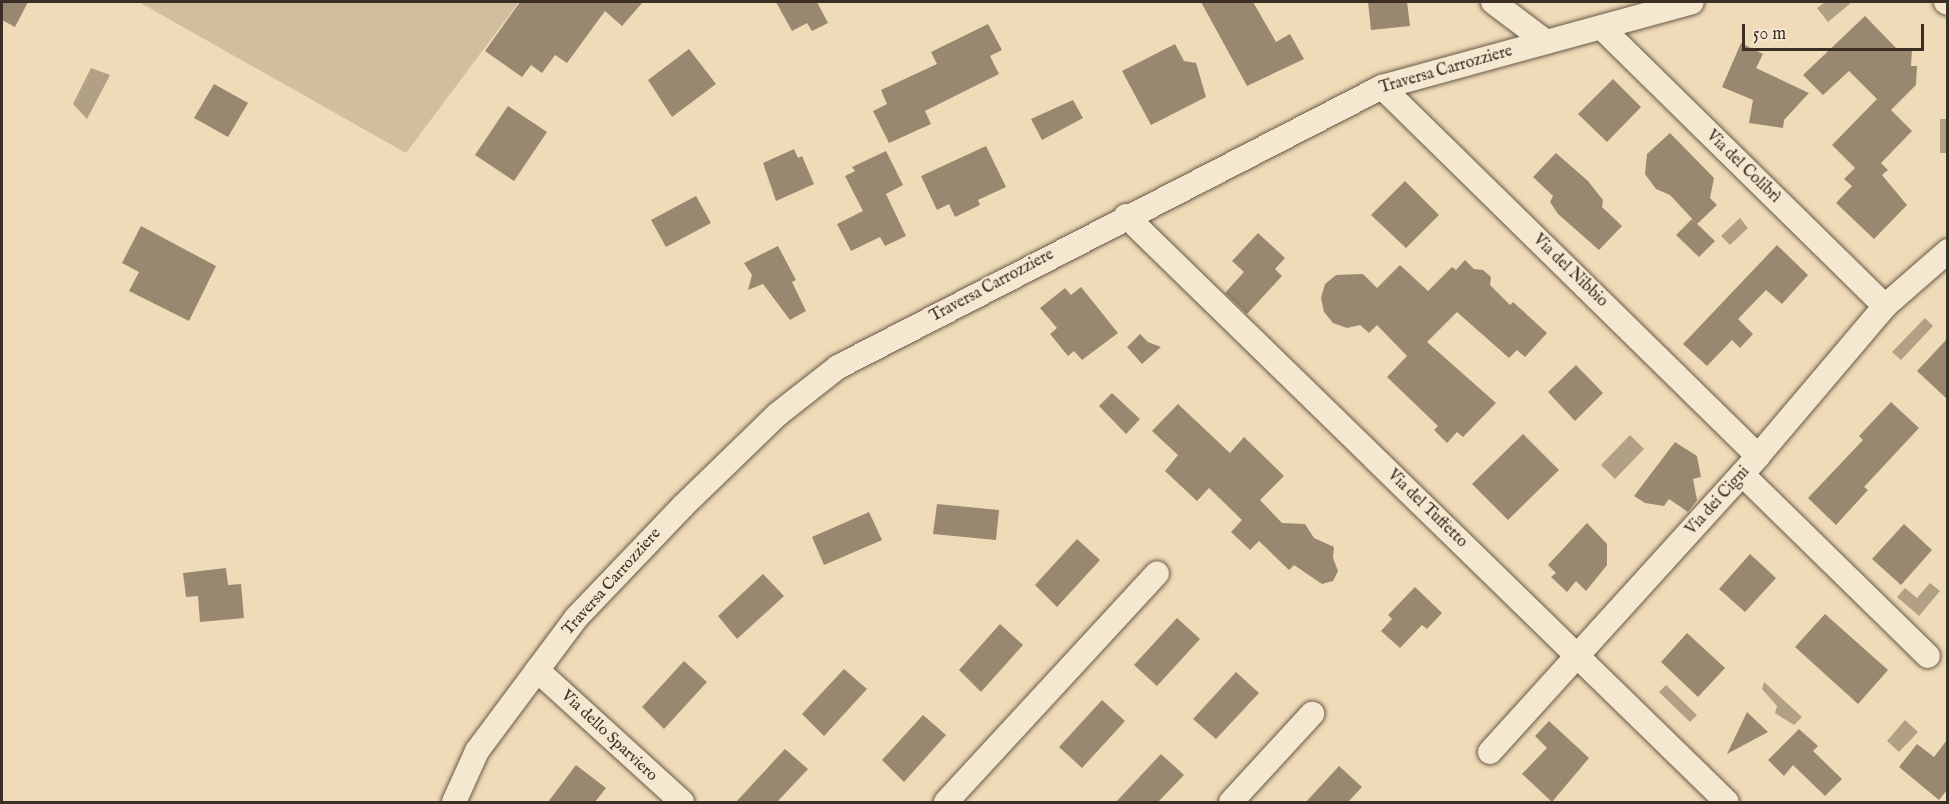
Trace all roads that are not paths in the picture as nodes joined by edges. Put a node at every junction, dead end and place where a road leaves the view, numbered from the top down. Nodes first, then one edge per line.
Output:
1 (1493, 2) edge
2 (1692, 2) edge
3 (1602, 28) junction
4 (1546, 42) junction
5 (1382, 87) junction
6 (1126, 216) junction
7 (1947, 250) edge
8 (1885, 306) junction
9 (1750, 465) junction
10 (1157, 573) dead end
11 (1928, 656) dead end
12 (1578, 657) junction
13 (537, 670) junction
14 (1312, 714) dead end
15 (1490, 752) dead end
16 (454, 802) edge
17 (682, 802) edge
18 (946, 802) edge
19 (1231, 802) edge
20 (1727, 802) edge

1 - 4 street
2 - 3 street, Traversa Carrozziere
3 - 4 street, Traversa Carrozziere
3 - 8 street, Via del Colibrì
4 - 5 street, Traversa Carrozziere
5 - 6 street, Traversa Carrozziere
5 - 9 street, Via del Nibbio
6 - 12 street, Via del Tuffetto
6 - 13 street, Traversa Carrozziere
7 - 8 street, Via dei Cigni
8 - 9 street, Via dei Cigni
9 - 11 street, Via del Nibbio
9 - 12 street, Via dei Cigni
10 - 18 street
12 - 15 street, Via dei Cigni
12 - 20 street, Via del Tuffetto
13 - 16 street, Traversa Carrozziere
13 - 17 street, Via dello Sparviero
14 - 19 street

